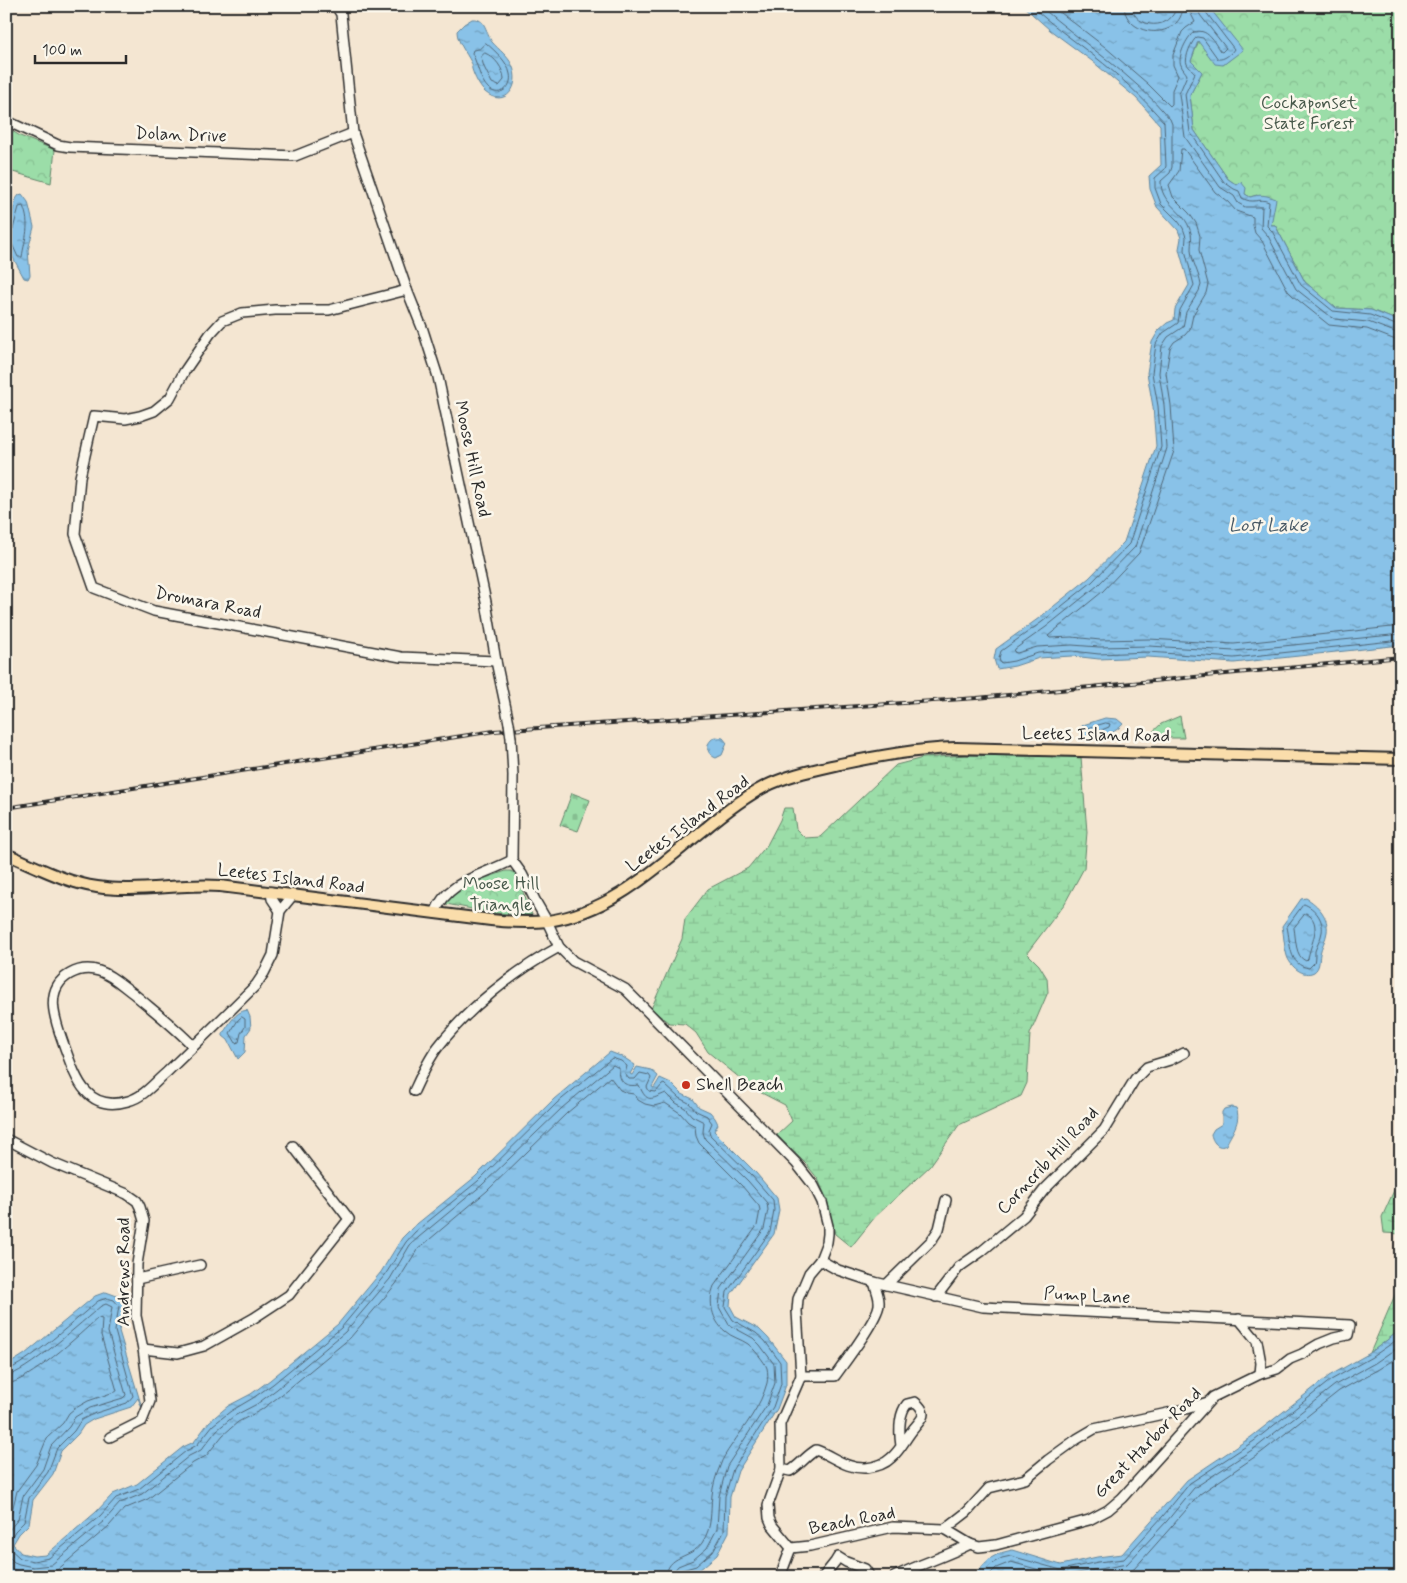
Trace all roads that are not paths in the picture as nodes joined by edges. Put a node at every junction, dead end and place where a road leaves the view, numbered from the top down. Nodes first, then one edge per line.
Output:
1 (336, 6) edge
2 (9, 122) dead end
3 (353, 133) junction
4 (407, 290) junction
5 (496, 662) junction
6 (1401, 759) edge
7 (6, 854) edge
8 (512, 860) junction
9 (272, 892) junction
10 (293, 895) junction
11 (280, 911) junction
12 (435, 913) junction
13 (547, 921) junction
14 (559, 947) junction
15 (193, 1046) junction
16 (1184, 1053) dead end
17 (414, 1091) dead end
18 (6, 1138) edge
19 (293, 1146) dead end
20 (946, 1200) dead end
21 (820, 1260) junction
22 (200, 1265) dead end
23 (137, 1280) junction
24 (874, 1282) junction
25 (886, 1285) junction
26 (936, 1297) junction
27 (1239, 1319) junction
28 (1348, 1335) joint
29 (143, 1349) junction
30 (1260, 1374) junction
31 (801, 1376) junction
32 (1208, 1402) junction
33 (110, 1437) dead end
34 (901, 1446) dead end
35 (781, 1469) junction
36 (945, 1529) junction
37 (826, 1542) junction
38 (970, 1544) junction
39 (791, 1548) junction
40 (838, 1556) junction
41 (780, 1577) edge
42 (824, 1577) edge
43 (870, 1577) edge
44 (894, 1577) edge

1 - 3 street, Moose Hill Road
2 - 3 street, Dolan Drive
3 - 4 street, Moose Hill Road
4 - 5 street, Moose Hill Road
4 - 5 street, Dromara Road
5 - 8 street, Moose Hill Road, bridge
6 - 13 main road, Leetes Island Road
7 - 9 main road, Leetes Island Road
8 - 12 street
8 - 13 street
9 - 10 main road, Leetes Island Road
9 - 11 street
10 - 11 street
10 - 12 main road, Leetes Island Road
11 - 15 street
12 - 13 main road, Leetes Island Road
13 - 14 street
14 - 17 street
14 - 21 street, Beach Road
15 - 15 street
16 - 26 street, Corncrib Hill Road
18 - 23 street, Andrews Road
19 - 29 street
20 - 25 street
21 - 24 street, Pump Lane
21 - 31 street, Beach Road
22 - 23 street
23 - 29 street, Andrews Road
24 - 25 street, Pump Lane
24 - 31 street
25 - 26 street, Pump Lane
26 - 27 street, Pump Lane
27 - 28 street, Pump Lane
27 - 30 street
28 - 30 street, Great Harbor Road
29 - 33 street, Andrews Road
30 - 32 street, Great Harbor Road
31 - 35 street, Beach Road
32 - 36 street
32 - 38 street, Great Harbor Road
34 - 35 street
35 - 39 street, Beach Road
36 - 37 street, Beach Road
36 - 38 street, Great Harbor Road
37 - 39 street, Beach Road
37 - 40 street
38 - 44 street, Great Harbor Road
39 - 41 street
40 - 42 street
40 - 43 street

